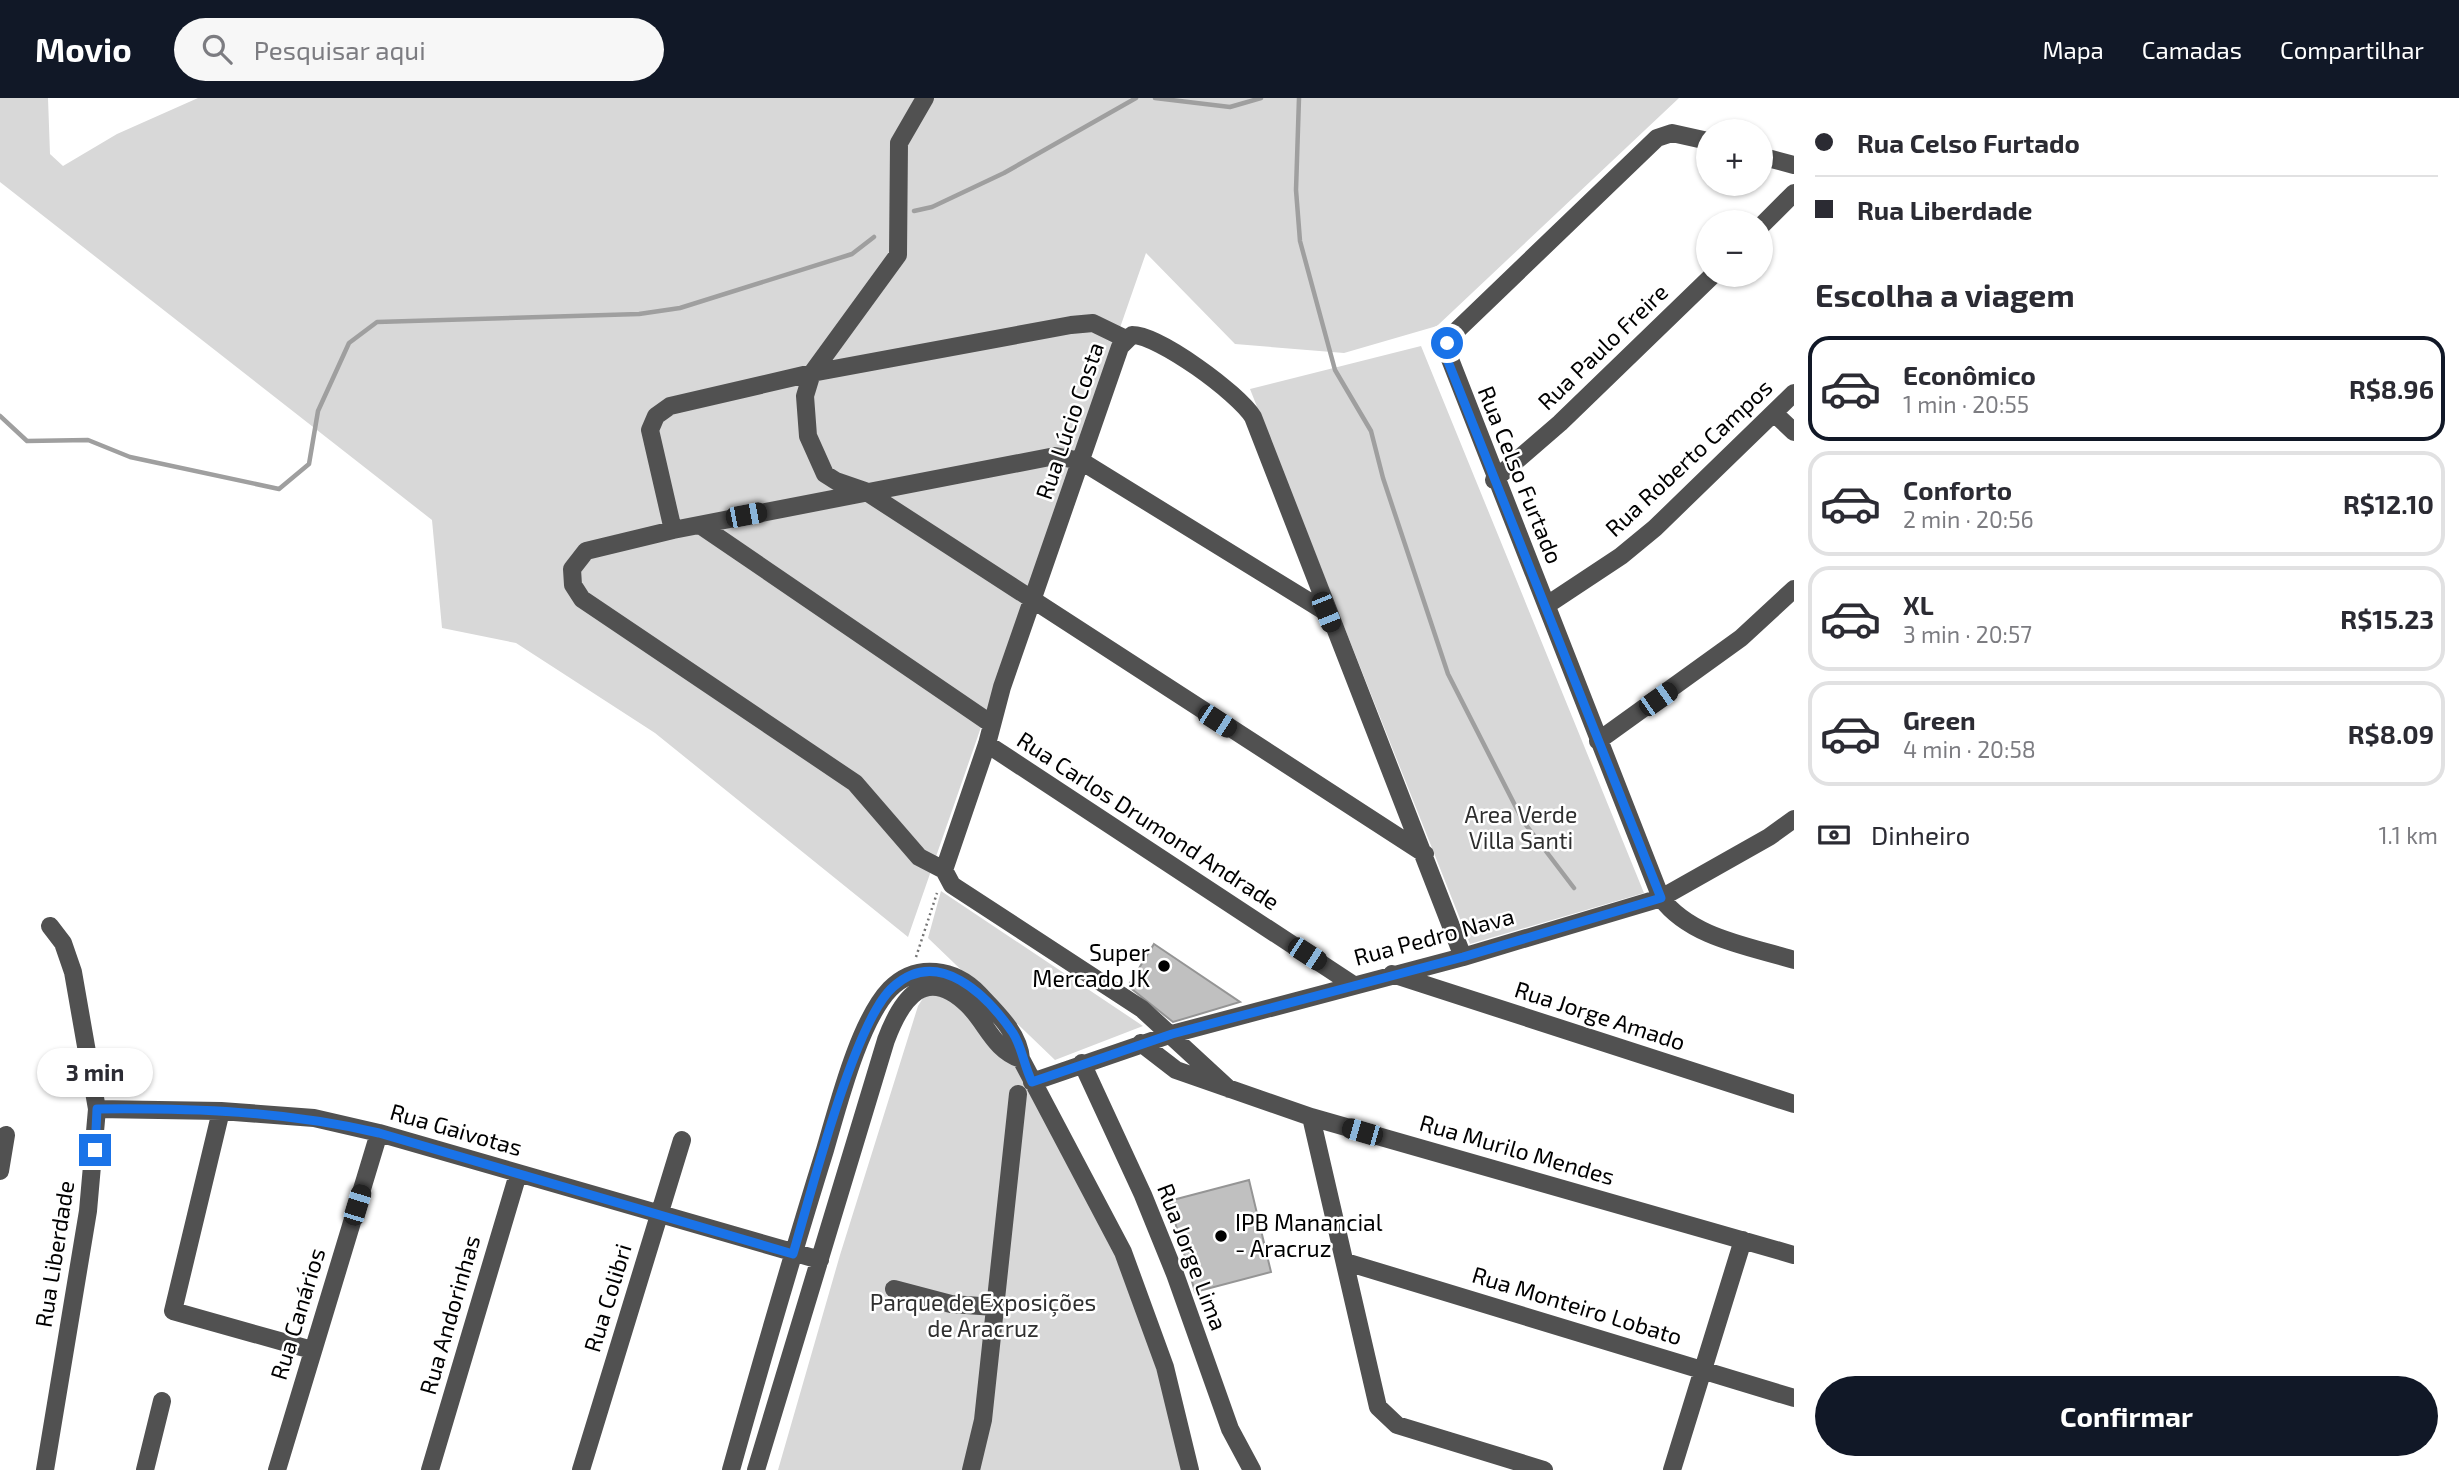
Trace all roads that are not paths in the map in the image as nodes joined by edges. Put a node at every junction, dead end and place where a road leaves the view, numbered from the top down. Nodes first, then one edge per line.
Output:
1 (925, 98) edge
2 (1696, 138) edge
3 (1773, 159) edge
4 (1794, 165) edge
5 (1794, 193) edge
6 (1773, 214) edge
7 (1701, 287) edge
8 (1126, 339) junction
9 (812, 373) junction
10 (1794, 393) edge
11 (1774, 413) junction
12 (1794, 432) edge
13 (1081, 461) junction
14 (1494, 480) junction
15 (865, 491) junction
16 (700, 525) junction
17 (673, 530) junction
18 (1794, 589) edge
19 (1033, 603) junction
20 (1547, 605) junction
21 (1326, 612) junction
22 (990, 723) junction
23 (1598, 741) junction
24 (987, 744) junction
25 (1794, 818) edge
26 (1425, 854) junction
27 (944, 870) junction
28 (1661, 898) junction
29 (50, 926) dead end
30 (1463, 957) junction
31 (1794, 960) edge
32 (1392, 974) junction
33 (1352, 984) junction
34 (995, 1026) junction
35 (1172, 1034) junction
36 (1141, 1043) junction
37 (1082, 1063) junction
38 (1025, 1088) junction
39 (1228, 1089) junction
40 (1794, 1104) edge
41 (97, 1109) junction
42 (221, 1111) junction
43 (1311, 1117) junction
44 (379, 1133) junction
45 (6, 1135) dead end
46 (682, 1140) dead end
47 (0, 1171) edge
48 (518, 1174) junction
49 (659, 1215) junction
50 (1743, 1240) junction
51 (793, 1254) junction
52 (1794, 1255) edge
53 (820, 1261) junction
54 (1346, 1262) junction
55 (894, 1289) dead end
56 (995, 1307) junction
57 (312, 1350) junction
58 (1703, 1369) junction
59 (1794, 1398) edge
60 (162, 1401) dead end
61 (45, 1470) edge
62 (145, 1470) edge
63 (277, 1470) edge
64 (430, 1470) edge
65 (581, 1470) edge
66 (731, 1470) edge
67 (756, 1470) edge
68 (971, 1470) edge
69 (1190, 1470) edge
70 (1252, 1470) edge
71 (1544, 1470) edge
72 (1672, 1470) edge

1 - 9 street
2 - 14 street, Rua Celso Furtado
3 - 4 street
5 - 6 street
7 - 14 street, Rua Paulo Freire
8 - 9 street
8 - 13 street, Rua Lúcio Costa
8 - 21 street, Rua Lúcio Costa
9 - 15 street
9 - 17 street
10 - 11 street, Rua Roberto Campos
11 - 12 street
11 - 20 street, Rua Roberto Campos
13 - 15 street
13 - 19 street, Rua Lúcio Costa
13 - 21 street
14 - 20 street, Rua Celso Furtado
15 - 16 street
15 - 19 street
16 - 17 street
16 - 22 street
17 - 27 street
18 - 23 street
19 - 22 street, Rua Lúcio Costa
19 - 26 street
20 - 23 street, Rua Celso Furtado
21 - 26 street, Rua Lúcio Costa
22 - 24 street, Rua Lúcio Costa
23 - 28 street, Rua Celso Furtado
24 - 27 street, Rua Lúcio Costa
24 - 33 street, Rua Carlos Drumond Andrade
25 - 28 street, Rua Pedro Nava
26 - 30 street, Rua Lúcio Costa
27 - 35 street
28 - 30 street, Rua Pedro Nava
28 - 31 street
29 - 41 street, Rua Liberdade
30 - 32 street, Rua Pedro Nava
32 - 33 street, Rua Pedro Nava
32 - 40 street, Rua Jorge Amado
33 - 35 street, Rua Pedro Nava
34 - 38 street
34 - 51 street
34 - 53 street
35 - 36 street, Rua Pedro Nava
35 - 39 street, Rua Murilo Mendes
36 - 37 street, Rua Pedro Nava
36 - 39 street, Rua Murilo Mendes
37 - 38 street, Rua Pedro Nava
37 - 70 street, Rua Jorge Lima
38 - 56 street
38 - 69 street
39 - 43 street, Rua Murilo Mendes
41 - 42 street, Rua Gaivotas
41 - 61 street, Rua Liberdade
42 - 44 street, Rua Gaivotas
42 - 57 street
43 - 50 street, Rua Murilo Mendes
43 - 54 street
44 - 48 street, Rua Gaivotas
44 - 57 street, Rua Canários
45 - 47 street
46 - 49 street, Rua Colibri
48 - 49 street, Rua Gaivotas
48 - 64 street, Rua Andorinhas
49 - 51 street, Rua Gaivotas
49 - 65 street, Rua Colibri
50 - 52 street, Rua Murilo Mendes
50 - 58 street
51 - 53 street, Rua Gaivotas
51 - 66 street
53 - 67 street
54 - 58 street, Rua Monteiro Lobato
54 - 71 street
55 - 56 street
56 - 68 street
57 - 63 street, Rua Canários
58 - 59 street, Rua Monteiro Lobato
58 - 72 street
60 - 62 street

